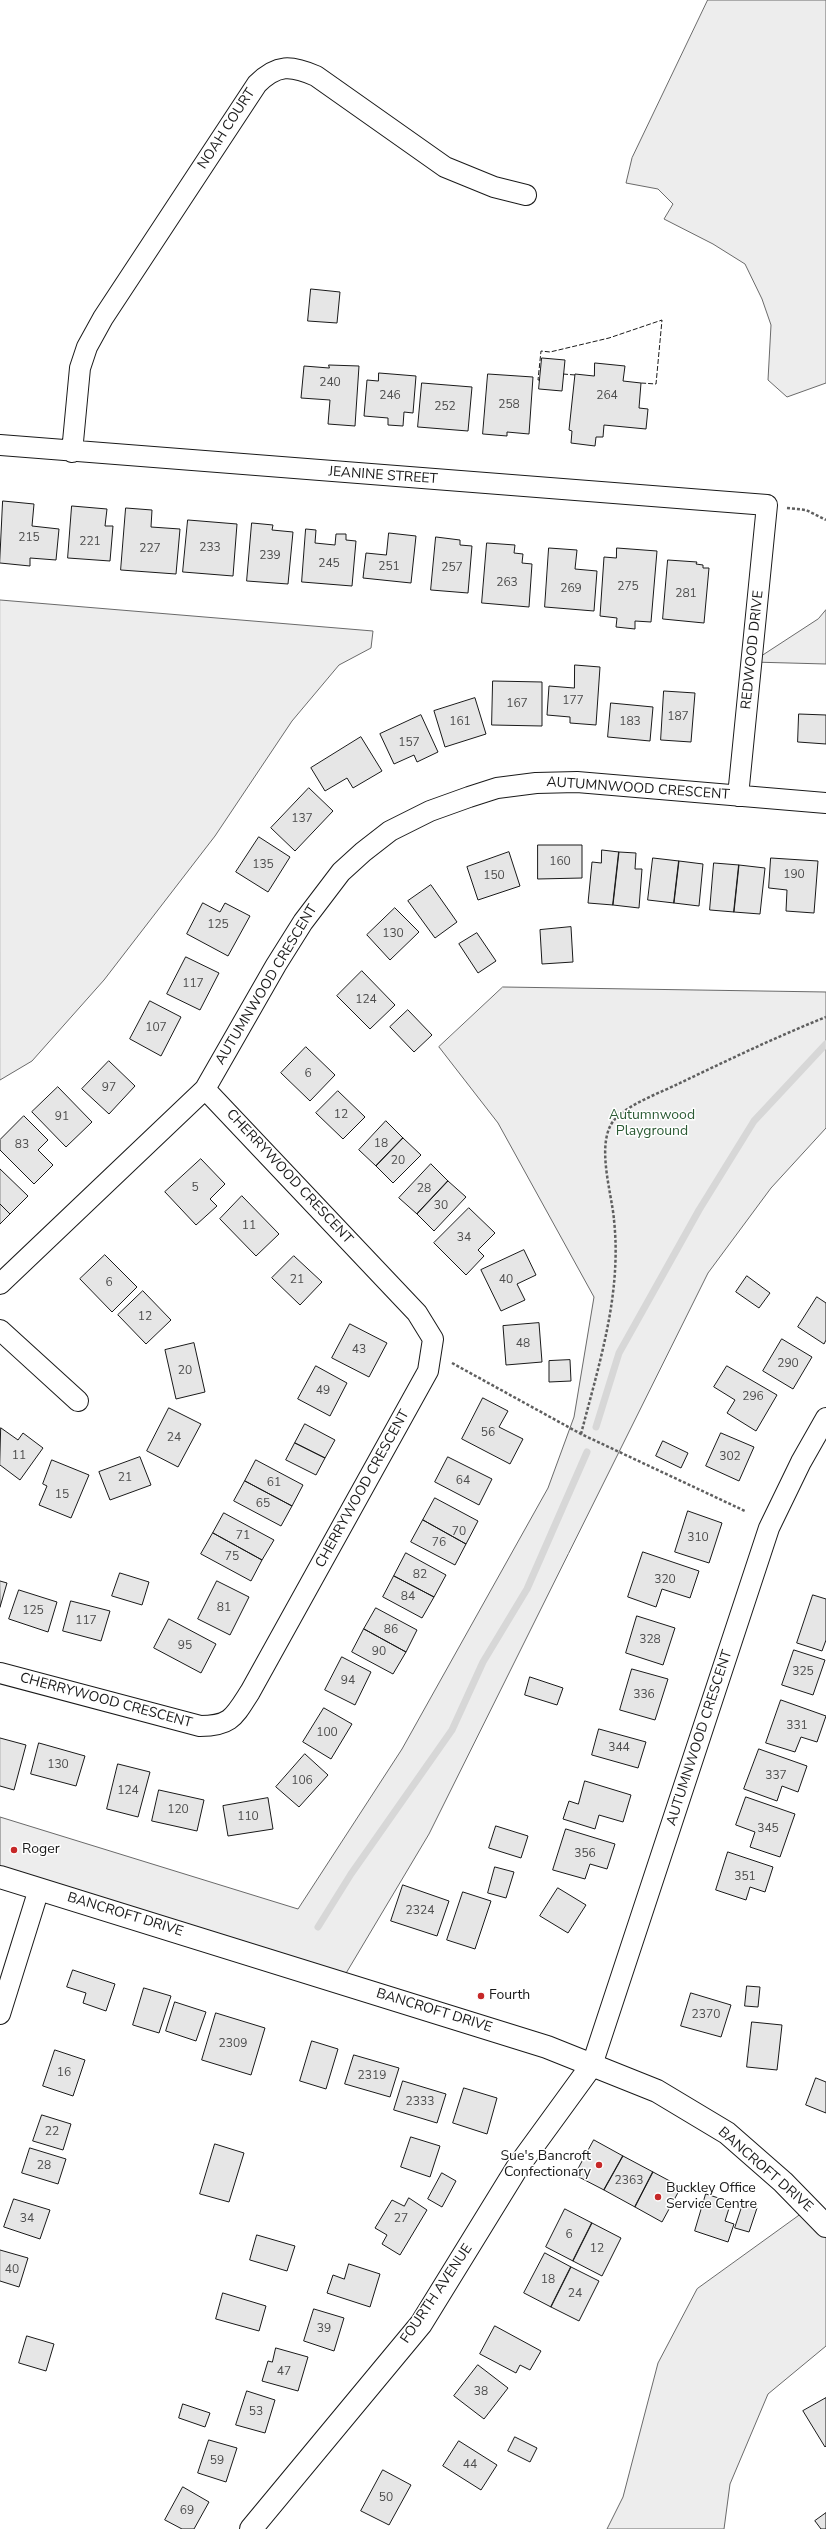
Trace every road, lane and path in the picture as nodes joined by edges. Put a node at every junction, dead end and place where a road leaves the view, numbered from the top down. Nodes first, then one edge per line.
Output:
1 (526, 195) dead end
2 (0, 445) edge
3 (72, 452) junction
4 (767, 505) junction
5 (826, 520) edge
6 (738, 796) junction
7 (826, 803) edge
8 (826, 1017) edge
9 (205, 1089) junction
10 (0, 1284) edge
11 (0, 1330) edge
12 (432, 1353) junction
13 (78, 1401) dead end
14 (826, 1418) edge
15 (581, 1434) junction
16 (745, 1511) dead end
17 (0, 1673) edge
18 (0, 1877) edge
19 (39, 1889) junction
20 (0, 2014) edge
21 (592, 2065) junction
22 (826, 2226) edge
23 (251, 2529) edge

1 - 3 street, NOAH COURT
2 - 3 street, JEANINE STREET
3 - 4 street, JEANINE STREET
4 - 5 path
4 - 6 street, REDWOOD DRIVE
6 - 7 street, AUTUMNWOOD CRESCENT
6 - 9 street, AUTUMNWOOD CRESCENT
8 - 15 path
9 - 10 street, AUTUMNWOOD CRESCENT
9 - 12 street, CHERRYWOOD CRESCENT
11 - 13 street
12 - 15 path
12 - 17 street, CHERRYWOOD CRESCENT
14 - 21 street, AUTUMNWOOD CRESCENT
15 - 16 path
18 - 19 main road, BANCROFT DRIVE
19 - 20 street
19 - 21 main road, BANCROFT DRIVE
21 - 22 main road, BANCROFT DRIVE
21 - 23 main road, FOURTH AVENUE

